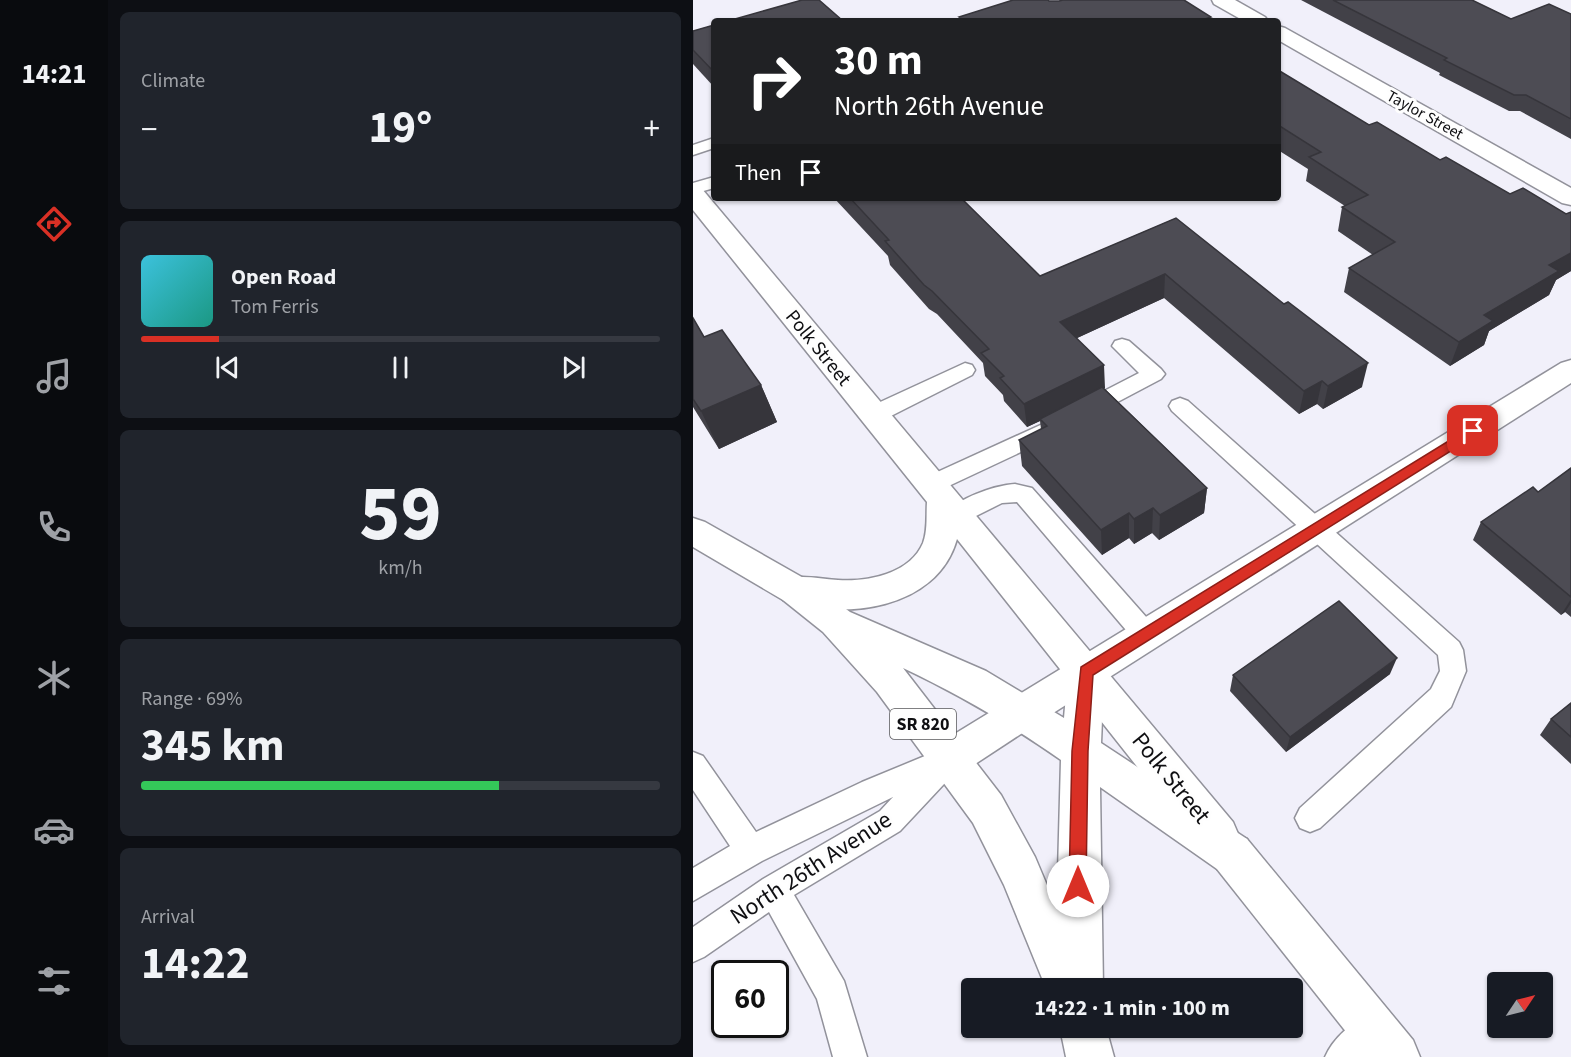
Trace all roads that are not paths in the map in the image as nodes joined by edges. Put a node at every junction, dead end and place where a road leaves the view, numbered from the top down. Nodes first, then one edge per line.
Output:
1 (1221, 0) edge
2 (1253, 18) edge
3 (1281, 34) edge
4 (711, 144) edge
5 (693, 150) edge
6 (711, 183) edge
7 (693, 189) edge
8 (693, 194) edge
9 (1571, 198) edge
10 (1122, 346) dead end
11 (965, 370) dead end
12 (1571, 370) edge
13 (1180, 406) dead end
14 (873, 415) junction
15 (943, 501) junction
16 (1317, 528) junction
17 (693, 531) edge
18 (795, 590) junction
19 (836, 621) junction
20 (1146, 635) junction
21 (1086, 672) junction
22 (1023, 712) junction
23 (1080, 751) junction
24 (949, 759) junction
25 (693, 765) edge
26 (1310, 818) dead end
27 (751, 850) junction
28 (1232, 854) junction
29 (693, 886) edge
30 (774, 890) junction
31 (693, 946) edge
32 (1064, 978) edge
33 (1080, 978) edge
34 (1085, 1038) edge
35 (1384, 1043) edge
36 (850, 1057) edge
37 (1090, 1057) edge
38 (1342, 1057) edge

1 - 2 street
3 - 9 street, Taylor Street
4 - 5 lane
6 - 7 lane
8 - 14 street, Polk Street
10 - 15 lane
11 - 14 lane
12 - 16 street, North 26th Avenue
13 - 16 lane
14 - 15 street, Polk Street
15 - 18 street
15 - 20 lane
15 - 21 street, Polk Street
16 - 20 street, North 26th Avenue
16 - 26 lane
17 - 18 street, SR 820
18 - 19 street, SR 820
19 - 22 street
19 - 24 street, SR 820
20 - 21 street, North 26th Avenue
21 - 22 street, North 26th Avenue
21 - 23 street
21 - 28 street, Polk Street
22 - 23 street
22 - 24 street, North 26th Avenue
23 - 28 street
23 - 33 street
24 - 27 lane, North 26th Avenue
24 - 30 lane, North 26th Avenue
24 - 32 street, SR 820
25 - 27 lane
27 - 29 lane, North 26th Avenue
28 - 35 street, Polk Street
30 - 31 lane, North 26th Avenue
30 - 36 lane
34 - 37 street
35 - 38 lane

